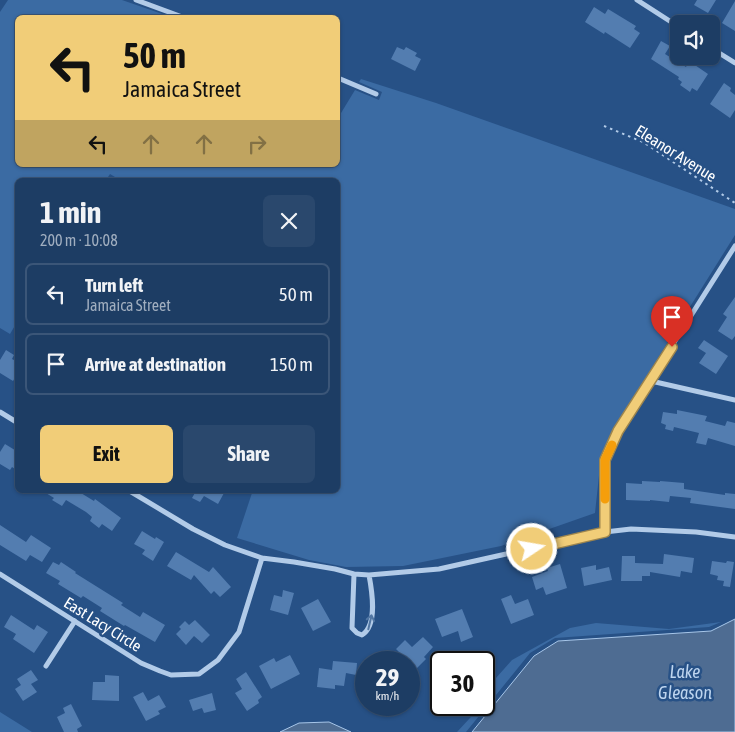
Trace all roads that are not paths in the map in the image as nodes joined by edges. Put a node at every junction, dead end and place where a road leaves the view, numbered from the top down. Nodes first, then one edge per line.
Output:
1 (136, 0) edge
2 (637, 0) edge
3 (177, 15) edge
4 (670, 21) edge
5 (720, 54) edge
6 (735, 63) edge
7 (340, 79) edge
8 (376, 94) dead end
9 (735, 246) edge
10 (651, 381) junction
11 (735, 400) edge
12 (0, 412) edge
13 (15, 421) edge
14 (133, 493) edge
15 (605, 532) junction
16 (735, 537) edge
17 (262, 558) junction
18 (0, 574) edge
19 (354, 574) junction
20 (369, 575) junction
21 (75, 621) junction
22 (46, 666) dead end

1 - 3 street
2 - 4 street
5 - 6 street
7 - 8 street
9 - 10 street
10 - 11 street
10 - 15 street
12 - 13 street
14 - 17 street
15 - 16 street
15 - 20 street
17 - 19 street
17 - 21 street, East Lacy Circle
18 - 21 street, East Lacy Circle
19 - 20 street
19 -> 20 street
21 - 22 street

